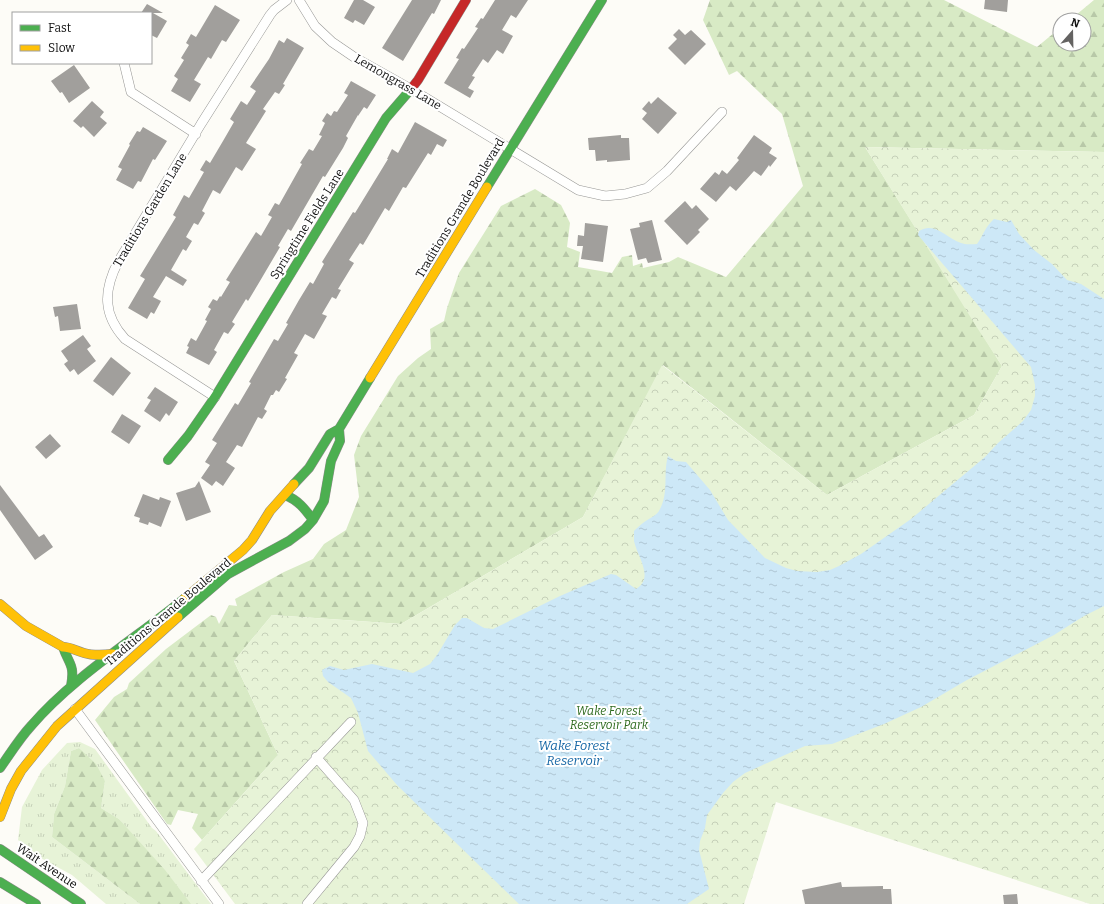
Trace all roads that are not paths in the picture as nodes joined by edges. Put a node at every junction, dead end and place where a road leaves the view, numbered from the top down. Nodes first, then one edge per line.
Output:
1 (287, 0) edge
2 (300, 0) edge
3 (466, 0) edge
4 (602, 0) edge
5 (124, 64) edge
6 (411, 89) junction
7 (722, 112) dead end
8 (196, 134) junction
9 (510, 149) junction
10 (215, 397) junction
11 (339, 429) junction
12 (168, 460) dead end
13 (285, 495) junction
14 (313, 520) junction
15 (0, 604) edge
16 (62, 647) junction
17 (113, 654) junction
18 (71, 686) junction
19 (75, 709) junction
20 (351, 722) dead end
21 (316, 758) junction
22 (0, 768) edge
23 (0, 817) edge
24 (0, 849) edge
25 (201, 881) junction
26 (3, 886) edge
27 (36, 904) edge
28 (81, 904) edge
29 (219, 904) edge
30 (307, 904) edge

1 - 8 street, Traditions Garden Lane
2 - 6 street, Lemongrass Lane
3 - 6 main road, Springtime Fields Lane
4 - 9 main road, Traditions Grande Boulevard
5 - 8 street
6 - 9 street, Lemongrass Lane
6 - 10 main road, Springtime Fields Lane
7 - 9 street, Lemongrass Lane
8 - 10 street, Traditions Garden Lane
9 - 11 main road, Traditions Grande Boulevard
10 - 12 main road, Springtime Fields Lane
11 - 13 main road, Traditions Grande Boulevard
11 - 14 main road, Traditions Grande Boulevard
13 - 14 main road
13 - 17 main road, Traditions Grande Boulevard
14 - 19 main road, Traditions Grande Boulevard
15 - 16 main road
16 - 17 main road
16 - 18 main road
17 - 18 main road, Traditions Grande Boulevard
18 - 22 main road, Traditions Grande Boulevard
19 - 23 main road, Traditions Grande Boulevard
19 - 25 street
20 - 21 street
21 - 25 street
21 - 30 street
24 - 28 main road, Wait Avenue
25 - 29 street
26 - 27 main road

